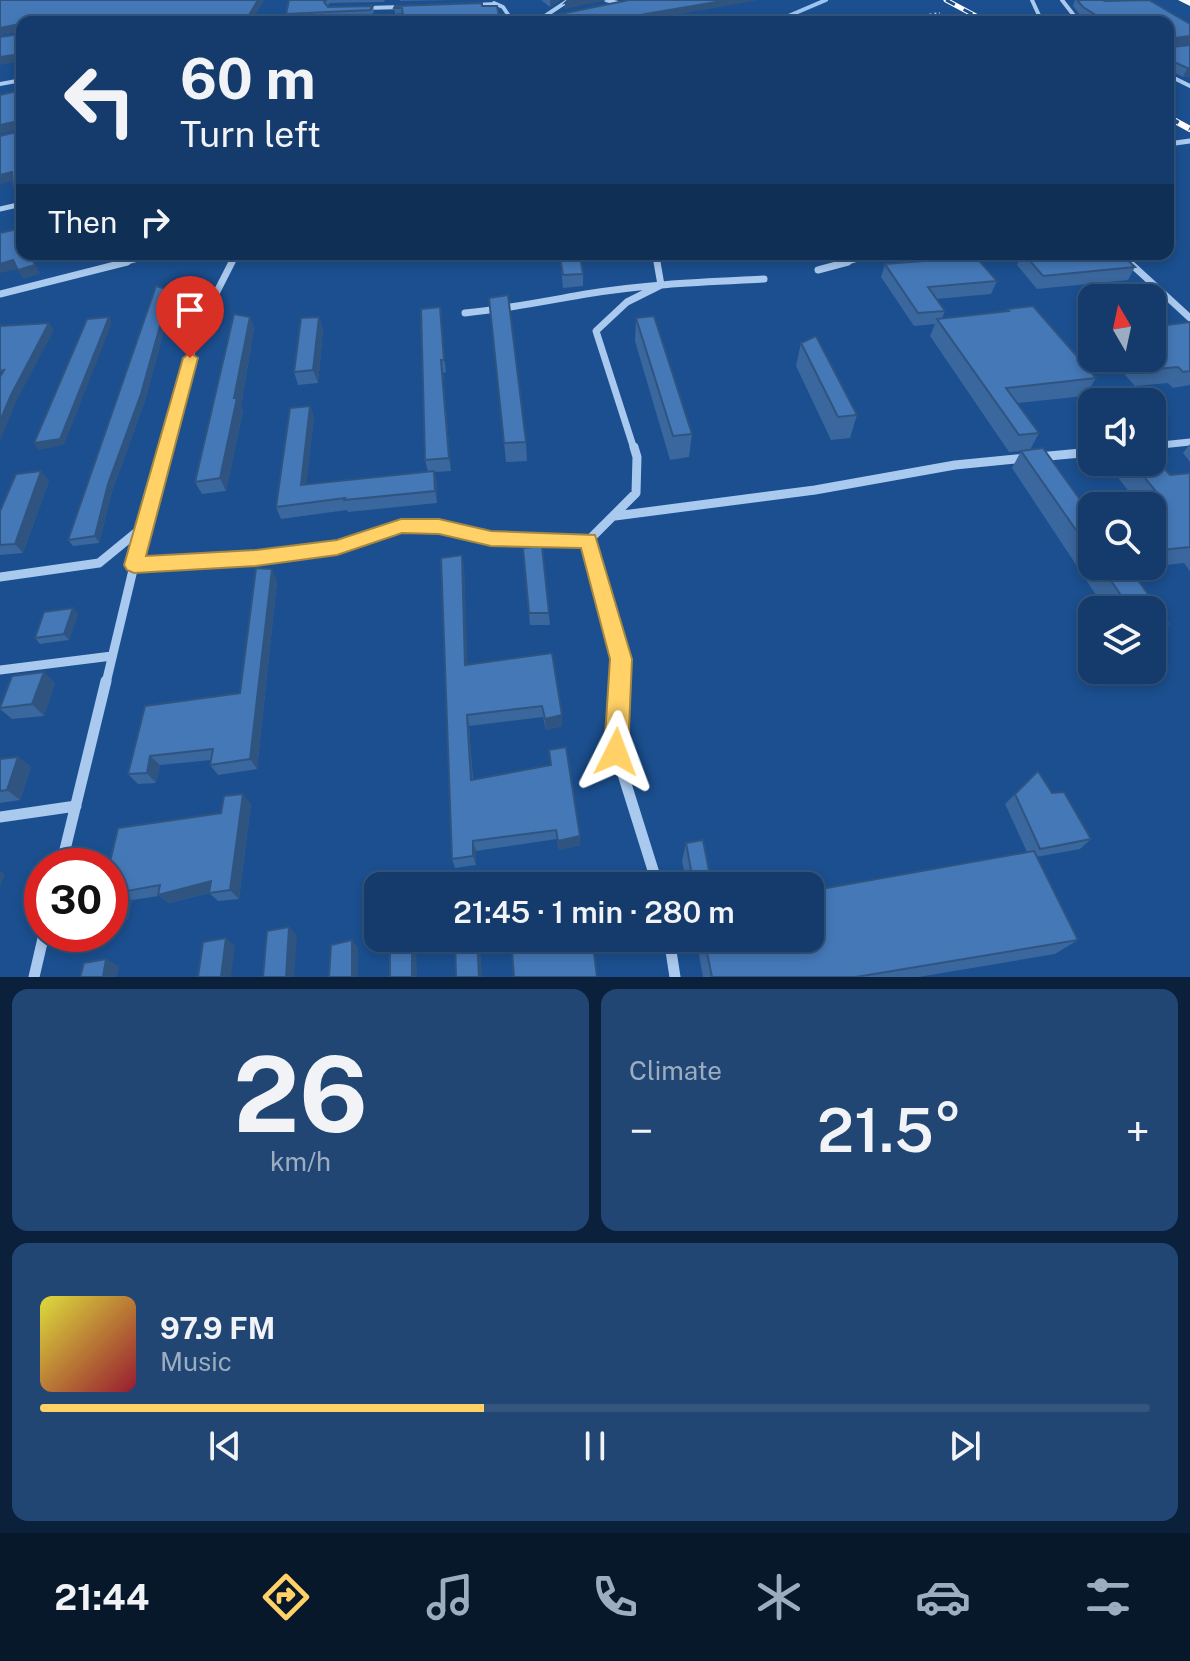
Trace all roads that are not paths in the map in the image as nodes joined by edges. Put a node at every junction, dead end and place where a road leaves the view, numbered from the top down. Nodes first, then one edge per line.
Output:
1 (486, 0) edge
2 (569, 0) edge
3 (632, 0) edge
4 (1062, 0) edge
5 (1183, 0) edge
6 (606, 3) edge
7 (1190, 3) edge
8 (496, 4) junction
9 (460, 6) edge
10 (404, 7) edge
11 (360, 8) edge
12 (509, 16) edge
13 (545, 16) edge
14 (1074, 16) edge
15 (133, 260) edge
16 (233, 260) edge
17 (657, 260) edge
18 (853, 260) edge
19 (1127, 260) edge
20 (818, 270) dead end
21 (764, 279) dead end
22 (661, 285) junction
23 (0, 294) edge
24 (465, 313) dead end
25 (1190, 318) edge
26 (1190, 442) edge
27 (1166, 445) edge
28 (1078, 453) edge
29 (614, 516) junction
30 (143, 527) junction
31 (588, 541) junction
32 (134, 565) junction
33 (0, 577) edge
34 (112, 656) junction
35 (0, 670) edge
36 (76, 806) junction
37 (0, 817) edge
38 (66, 848) edge
39 (654, 872) edge
40 (40, 952) edge
41 (671, 952) edge
42 (34, 977) edge
43 (675, 977) edge

1 - 8 street
2 - 13 street
3 - 6 street
4 - 14 street
5 - 7 highway
8 - 9 street
8 - 12 street
10 - 11 street
15 - 23 street
16 - 30 street
17 - 22 street
18 - 20 street
19 - 25 street
21 - 22 street
22 - 24 street
22 - 29 street
26 - 27 street
28 - 29 street
29 - 31 street
30 - 32 street
30 - 33 street
31 - 32 street
31 - 39 street
32 - 34 street
34 - 35 street
34 - 36 street
36 - 37 street
36 - 38 street
40 - 42 street
41 - 43 street

